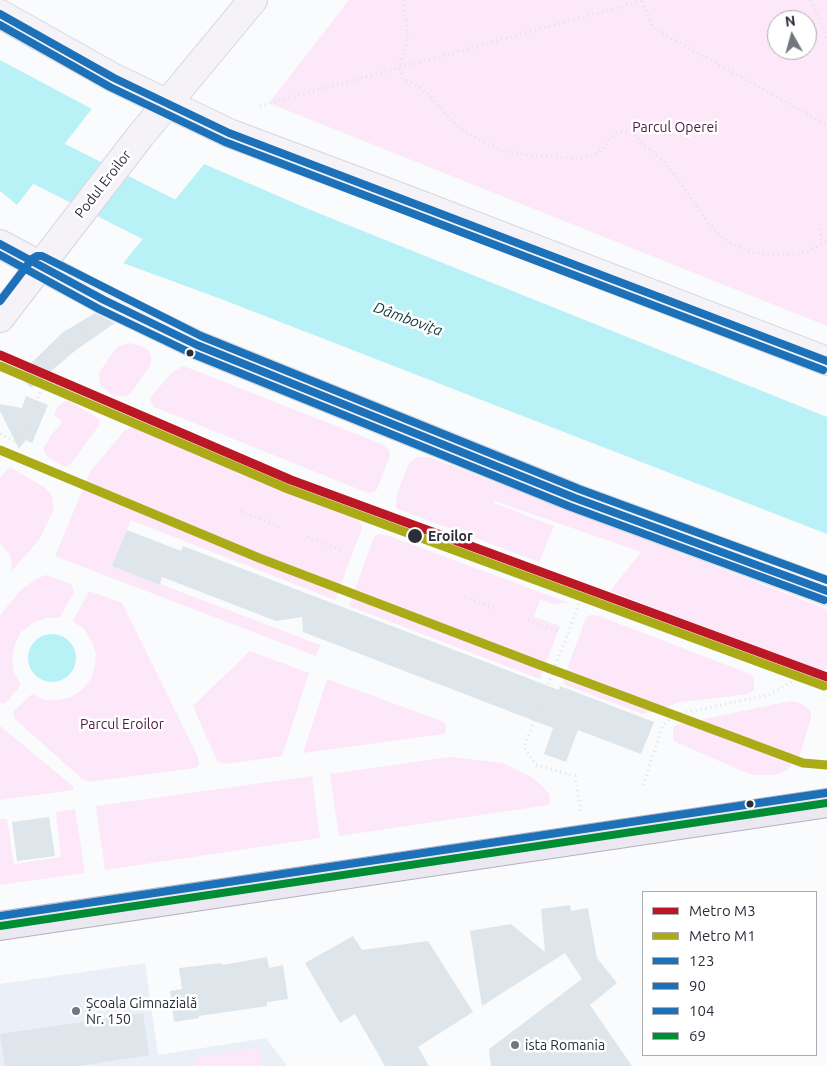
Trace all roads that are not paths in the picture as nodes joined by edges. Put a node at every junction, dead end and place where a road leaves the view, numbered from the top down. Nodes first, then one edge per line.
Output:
1 (252, 0) edge
2 (0, 14) edge
3 (167, 104) junction
4 (0, 244) edge
5 (40, 266) junction
6 (0, 318) edge
7 (827, 362) edge
8 (827, 591) edge
9 (827, 803) edge
10 (0, 926) edge

1 - 3 main road, Podul Eroilor
2 - 3 main road
3 - 5 main road, Podul Eroilor
3 - 7 main road
4 - 5 main road
5 - 6 main road, Podul Eroilor
5 - 8 main road
9 - 10 main road

